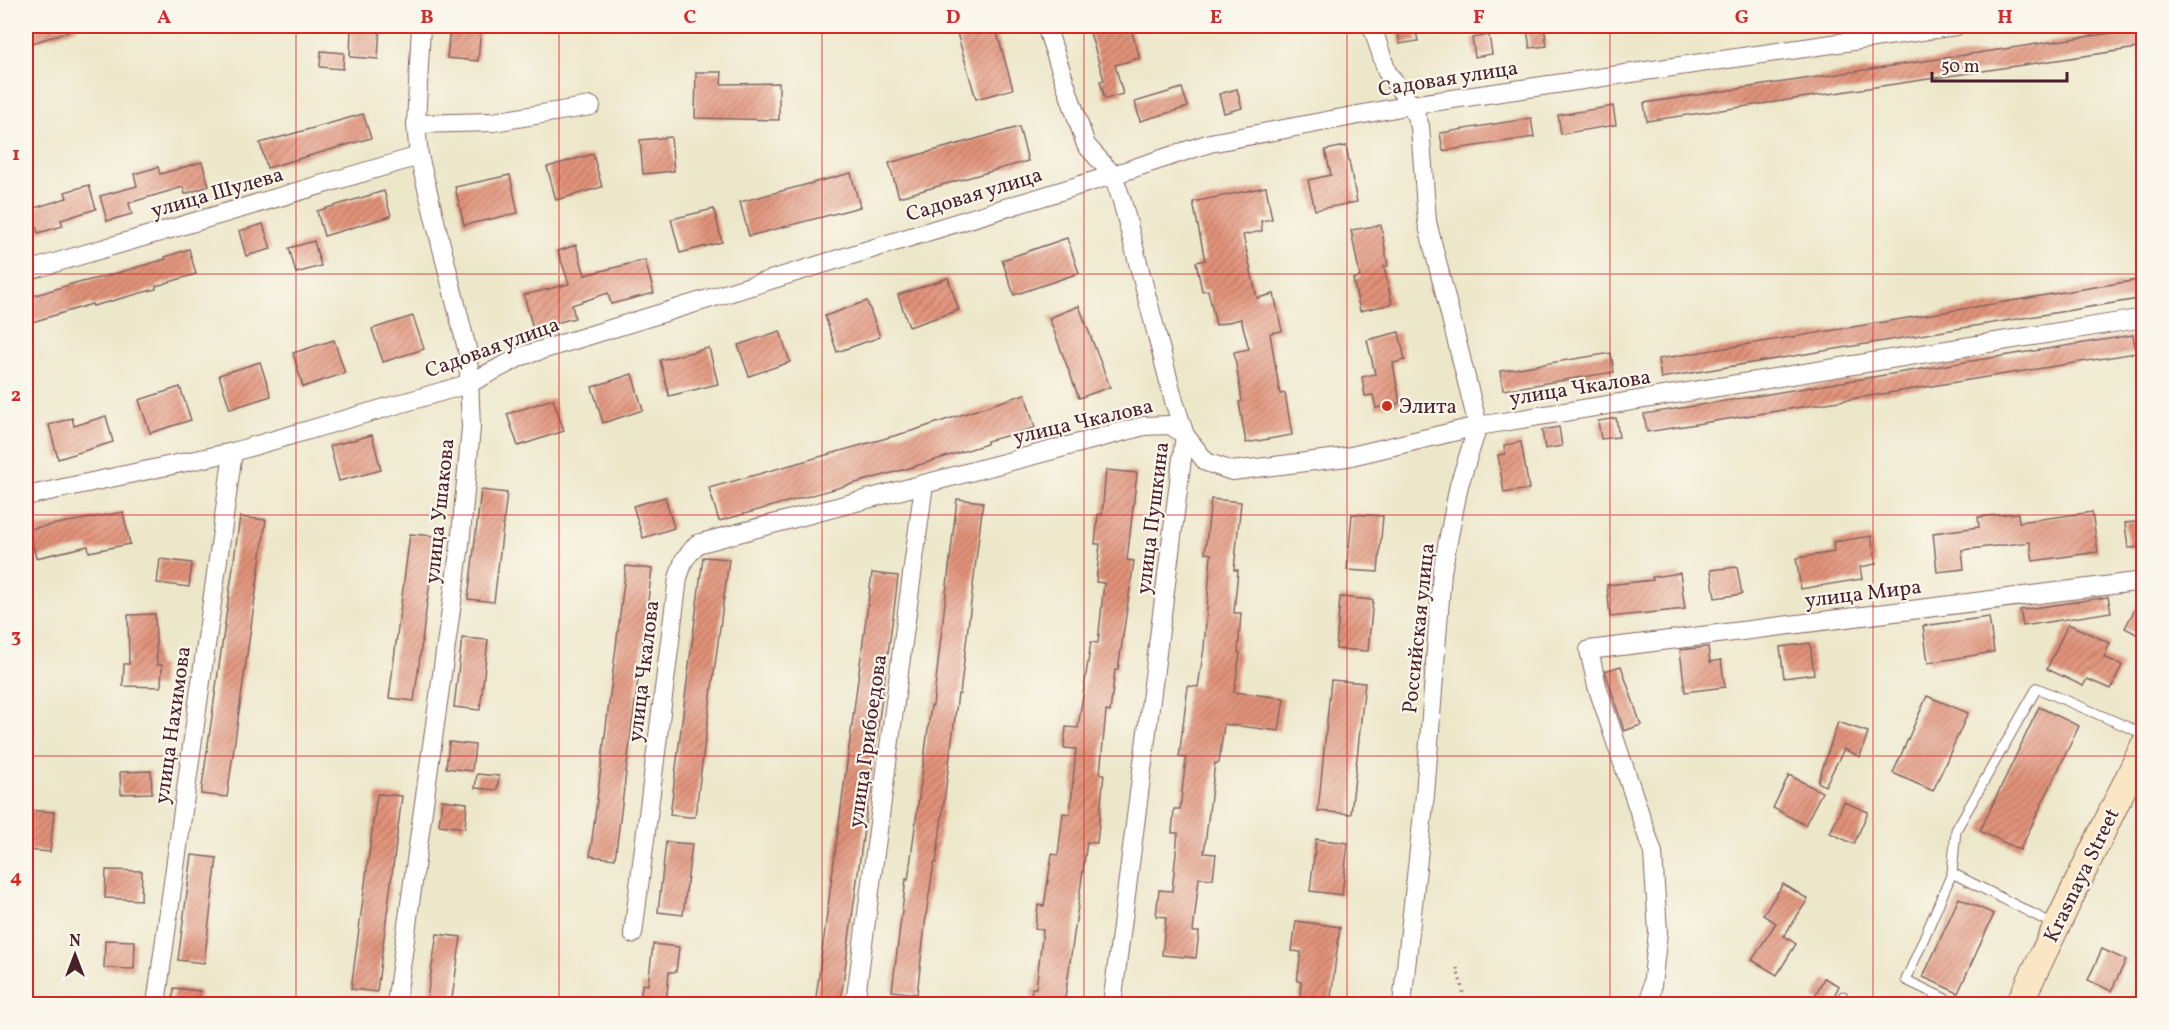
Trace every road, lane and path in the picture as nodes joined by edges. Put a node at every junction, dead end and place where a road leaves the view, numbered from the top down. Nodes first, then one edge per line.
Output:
1 (421, 26) edge
2 (1046, 26) edge
3 (1372, 26) edge
4 (1956, 26) edge
5 (1411, 105) junction
6 (591, 106) dead end
7 (416, 124) junction
8 (419, 156) junction
9 (1113, 175) junction
10 (27, 271) dead end
11 (2144, 318) edge
12 (468, 384) junction
13 (1478, 426) junction
14 (1185, 435) junction
15 (233, 452) junction
16 (924, 484) junction
17 (26, 495) edge
18 (2144, 581) edge
19 (2144, 734) edge
20 (2144, 745) edge
21 (1952, 873) junction
22 (2057, 926) junction
23 (633, 934) dead end
24 (1457, 968) dead end
25 (156, 1005) edge
26 (396, 1005) edge
27 (855, 1005) edge
28 (1112, 1005) edge
29 (1402, 1005) edge
30 (1466, 1005) edge
31 (1650, 1005) edge
32 (1956, 1005) edge
33 (2019, 1005) edge

1 - 7 street, улица Ушакова
2 - 9 street, улица Пушкина
3 - 5 street
4 - 5 street, Садовая улица
5 - 9 street, Садовая улица
5 - 13 street
6 - 7 street
7 - 8 street, улица Ушакова
8 - 10 street, улица Шулева
8 - 12 street, улица Ушакова
9 - 12 street, Садовая улица
9 - 14 street, улица Пушкина
11 - 13 street, улица Чкалова
12 - 15 street, Садовая улица
12 - 26 street, улица Ушакова
13 - 14 street, улица Чкалова
13 - 29 street, Российская улица
14 - 16 street, улица Чкалова
14 - 28 street, улица Пушкина
15 - 17 street, Садовая улица
15 - 25 street, улица Нахимова
16 - 23 street, улица Чкалова
16 - 27 street, улица Грибоедова
18 - 31 street, улица Мира
19 - 21 lane
20 - 22 main road, Krasnaya Street
21 - 22 lane
21 - 32 lane
22 - 33 main road, Krasnaya Street
24 - 30 path

